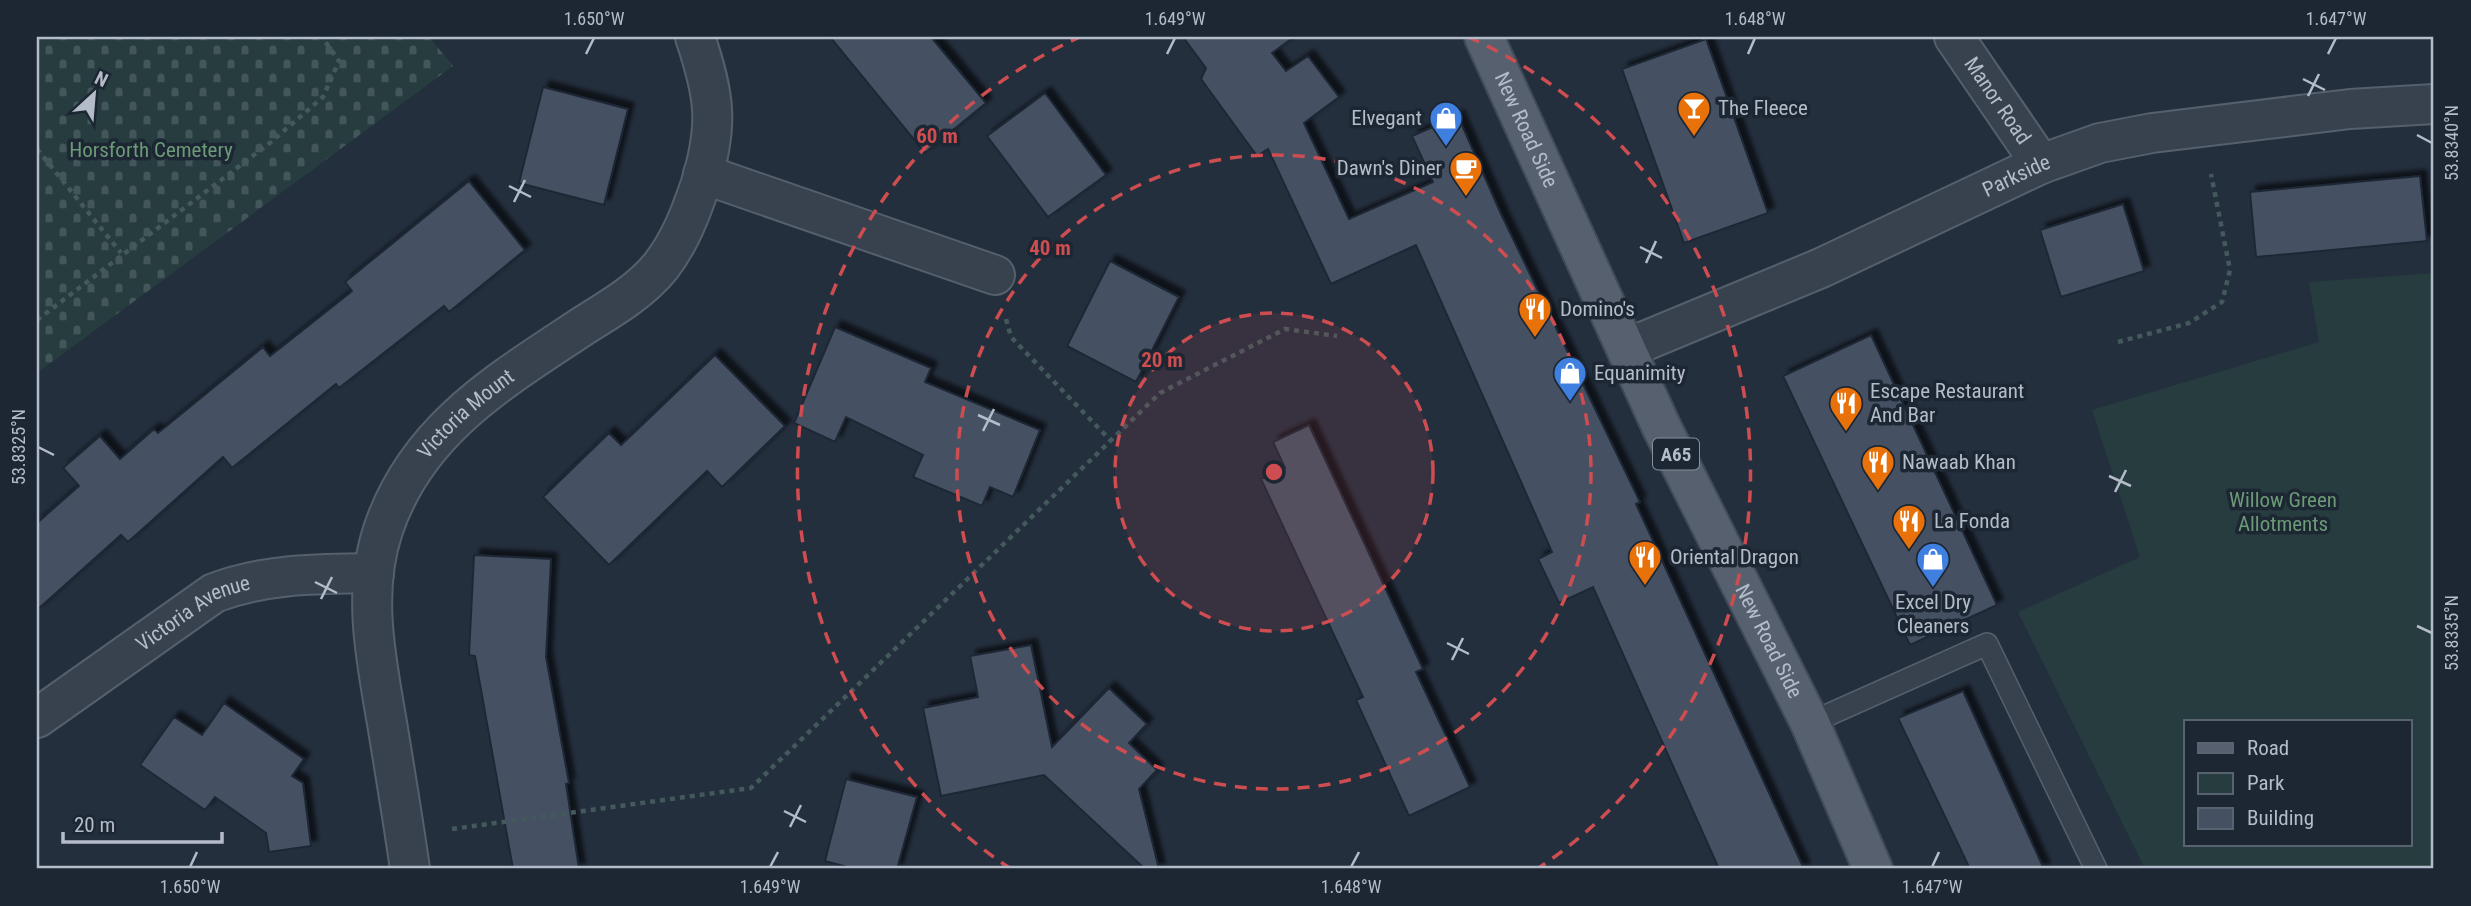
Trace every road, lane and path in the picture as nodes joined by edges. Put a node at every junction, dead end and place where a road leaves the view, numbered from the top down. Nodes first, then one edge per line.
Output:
1 (322, 37) edge
2 (695, 37) edge
3 (1484, 37) edge
4 (1954, 37) edge
5 (2434, 104) edge
6 (2201, 127) junction
7 (37, 149) edge
8 (2041, 164) junction
9 (704, 174) junction
10 (121, 253) junction
11 (995, 275) joint
12 (37, 320) edge
13 (1337, 336) dead end
14 (2118, 342) dead end
15 (1628, 348) junction
16 (1111, 441) junction
17 (374, 573) junction
18 (37, 718) edge
19 (1810, 723) junction
20 (407, 852) edge
21 (1873, 869) edge
22 (2096, 869) edge

1 - 10 path
2 - 9 street, Victoria Mount
3 - 15 main road, New Road Side / A65
4 - 8 street, Manor Road
5 - 6 street, Parkside
6 - 8 street, Parkside
6 - 14 path
7 - 10 path
8 - 15 street, Parkside
9 - 11 street
9 - 17 street, Victoria Mount
10 - 12 path
11 - 16 path
13 - 16 path
15 - 19 main road, New Road Side / A65
16 - 20 path
17 - 18 street, Victoria Avenue
17 - 20 street, Victoria Mount
19 - 21 main road, New Road Side / A65
19 - 22 lane

